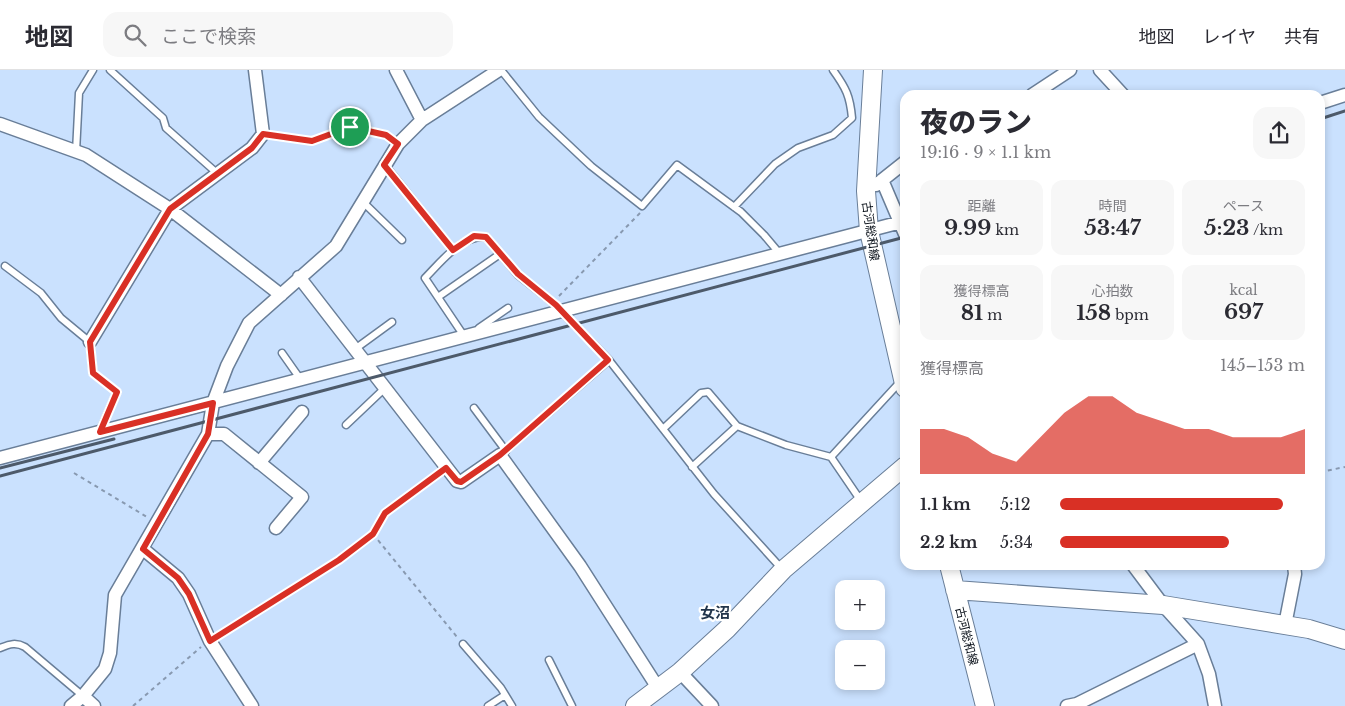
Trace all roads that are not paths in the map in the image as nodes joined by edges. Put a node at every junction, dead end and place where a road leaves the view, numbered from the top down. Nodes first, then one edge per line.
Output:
1 (93, 70) edge
2 (110, 70) edge
3 (255, 70) edge
4 (396, 70) edge
5 (500, 70) edge
6 (833, 70) edge
7 (873, 70) edge
8 (1070, 70) edge
9 (1100, 70) edge
10 (1040, 90) edge
11 (1118, 90) edge
12 (1345, 95) edge
13 (1325, 101) edge
14 (422, 120) junction
15 (0, 124) edge
16 (76, 152) junction
17 (384, 165) junction
18 (900, 166) edge
19 (218, 174) junction
20 (882, 180) junction
21 (866, 192) junction
22 (363, 202) junction
23 (734, 207) junction
24 (170, 209) junction
25 (900, 218) edge
26 (900, 227) edge
27 (869, 231) junction
28 (402, 240) dead end
29 (453, 250) junction
30 (500, 254) junction
31 (780, 254) junction
32 (5, 266) dead end
33 (299, 277) junction
34 (281, 295) junction
35 (438, 297) junction
36 (508, 308) dead end
37 (559, 309) junction
38 (392, 322) dead end
39 (466, 337) junction
40 (90, 342) junction
41 (355, 349) junction
42 (282, 353) dead end
43 (608, 360) junction
44 (365, 363) junction
45 (900, 365) edge
46 (301, 380) junction
47 (900, 386) edge
48 (384, 388) junction
49 (213, 403) junction
50 (474, 408) dead end
51 (302, 412) dead end
52 (346, 425) dead end
53 (737, 426) junction
54 (663, 429) junction
55 (100, 432) junction
56 (208, 434) junction
57 (503, 453) junction
58 (831, 457) junction
59 (0, 458) edge
60 (259, 462) junction
61 (692, 467) junction
62 (900, 470) edge
63 (861, 502) junction
64 (276, 528) dead end
65 (143, 549) junction
66 (783, 570) junction
67 (950, 570) edge
68 (1137, 570) edge
69 (1295, 570) edge
70 (955, 590) junction
71 (1163, 605) junction
72 (1285, 625) junction
73 (1345, 640) edge
74 (463, 644) road end
75 (1198, 644) junction
76 (0, 648) edge
77 (549, 660) dead end
78 (680, 672) junction
79 (658, 688) junction
80 (505, 695) junction
81 (83, 696) junction
82 (70, 706) edge
83 (94, 706) edge
84 (252, 706) edge
85 (488, 706) edge
86 (512, 706) edge
87 (572, 706) edge
88 (635, 706) edge
89 (712, 706) edge
90 (985, 706) edge
91 (1067, 706) edge
92 (1215, 706) edge

1 - 16 lane
2 - 19 lane
3 - 19 street
4 - 14 street
5 - 14 street
5 - 23 lane
6 - 23 lane
7 - 21 street, 古河総和線
8 - 10 street
9 - 11 street
12 - 13 street
14 - 17 street
15 - 16 street
16 - 24 street
17 - 22 street
17 - 29 lane
18 - 20 street
19 - 24 street
20 - 21 street
20 - 25 street
21 - 27 street, 古河総和線
22 - 28 lane
22 - 33 street
23 - 31 lane
24 - 34 street
24 - 40 street
26 - 27 street
27 - 31 street
27 - 45 street, 古河総和線
29 - 30 lane
29 - 35 lane
30 - 35 lane
30 - 37 lane
31 - 37 street
32 - 40 lane
33 - 34 street
33 - 41 street
34 - 49 street
35 - 39 lane
36 - 39 lane
37 - 39 street
37 - 43 lane
38 - 41 lane
39 - 44 street
40 - 55 lane
41 - 44 street
42 - 46 lane
43 - 54 lane
43 - 57 lane
44 - 46 street
44 - 48 street
46 - 49 street
47 - 58 lane
48 - 52 lane
48 - 57 street
49 - 55 street
49 - 56 street
50 - 57 lane
51 - 60 street
53 - 54 lane
53 - 58 lane
53 - 61 lane
54 - 61 lane
55 - 59 street
56 - 60 street
56 - 65 street
57 - 79 street
58 - 63 lane
60 - 64 street
61 - 66 lane
62 - 63 street
63 - 66 street
65 - 81 street
65 - 84 street
66 - 78 street
67 - 70 street, 古河総和線
68 - 71 street
69 - 72 street
70 - 71 street
70 - 90 street, 古河総和線
71 - 72 street
71 - 75 street
72 - 73 street
74 - 80 lane
75 - 91 street
75 - 92 street
76 - 81 lane
77 - 87 lane
78 - 79 street
78 - 89 street
79 - 88 street
80 - 85 lane
80 - 86 lane
81 - 82 street
81 - 83 street

